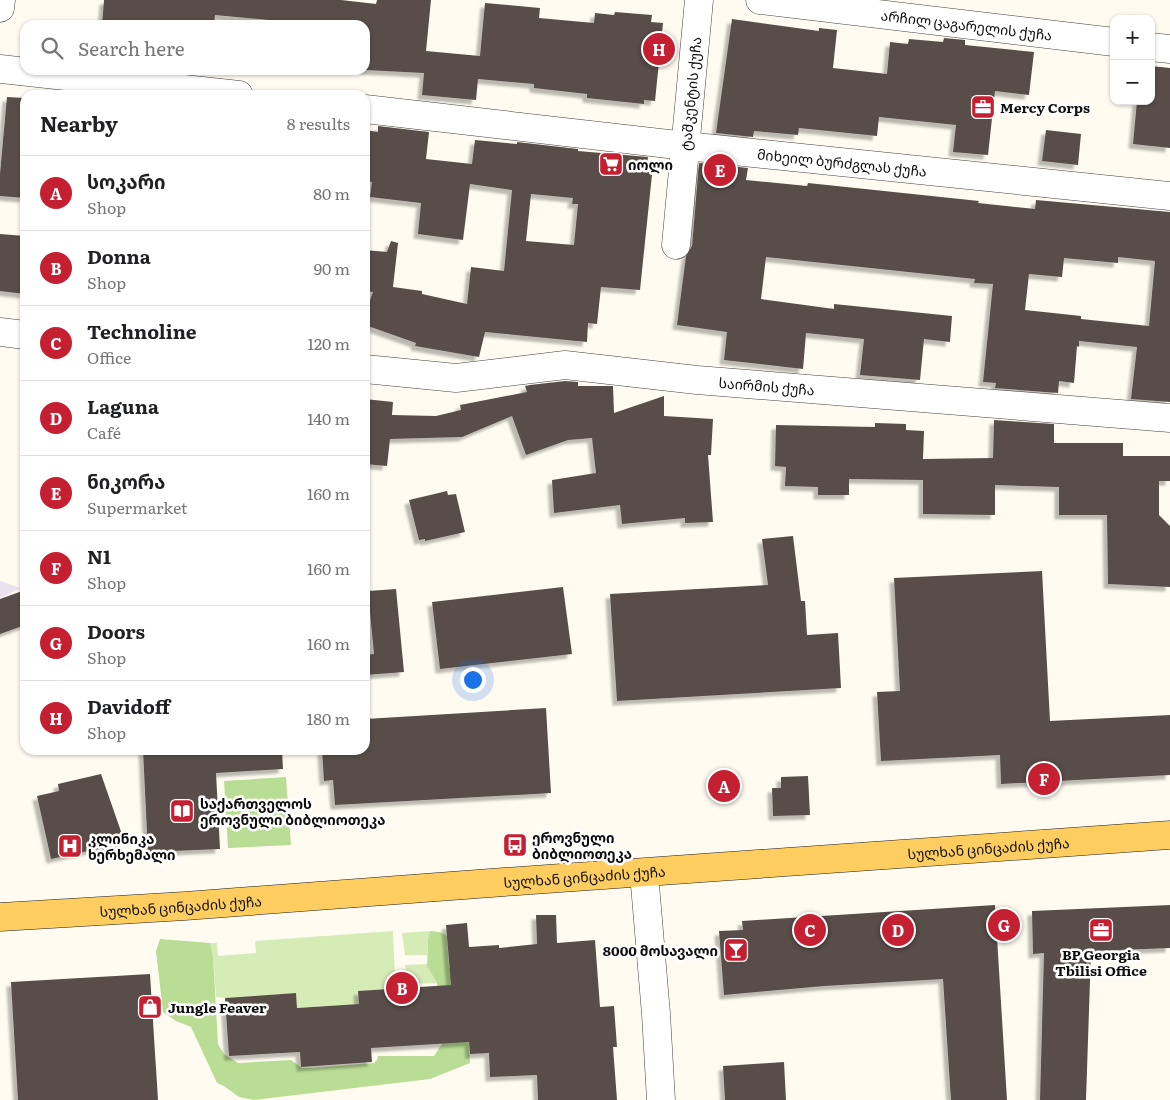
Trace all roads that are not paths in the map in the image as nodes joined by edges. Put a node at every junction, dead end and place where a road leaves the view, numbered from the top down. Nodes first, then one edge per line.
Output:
1 (1, 0) edge
2 (700, 0) edge
3 (760, 0) edge
4 (0, 8) edge
5 (1110, 42) edge
6 (1155, 47) edge
7 (1170, 49) edge
8 (0, 69) edge
9 (20, 71) edge
10 (55, 75) edge
11 (193, 90) edge
12 (370, 110) edge
13 (686, 146) junction
14 (1170, 196) edge
15 (676, 245) dead end
16 (0, 332) edge
17 (20, 334) edge
18 (370, 369) edge
19 (1170, 418) edge
20 (1170, 835) edge
21 (644, 873) junction
22 (0, 917) edge
23 (661, 1100) edge

1 - 4 street
2 - 13 street, ტაშკენტის ქუჩა
3 - 5 street, არჩილ ცაგარელის ქუჩა
6 - 7 street
8 - 9 street
10 - 11 street
12 - 13 street, მიხეილ ბურძგლას ქუჩა
13 - 14 street, მიხეილ ბურძგლას ქუჩა
13 - 15 street, ტაშკენტის ქუჩა
16 - 17 street
18 - 19 street, საირმის ქუჩა
20 - 21 main road, სულხან ცინცაძის ქუჩა
21 - 22 main road, სულხან ცინცაძის ქუჩა
21 - 23 street

